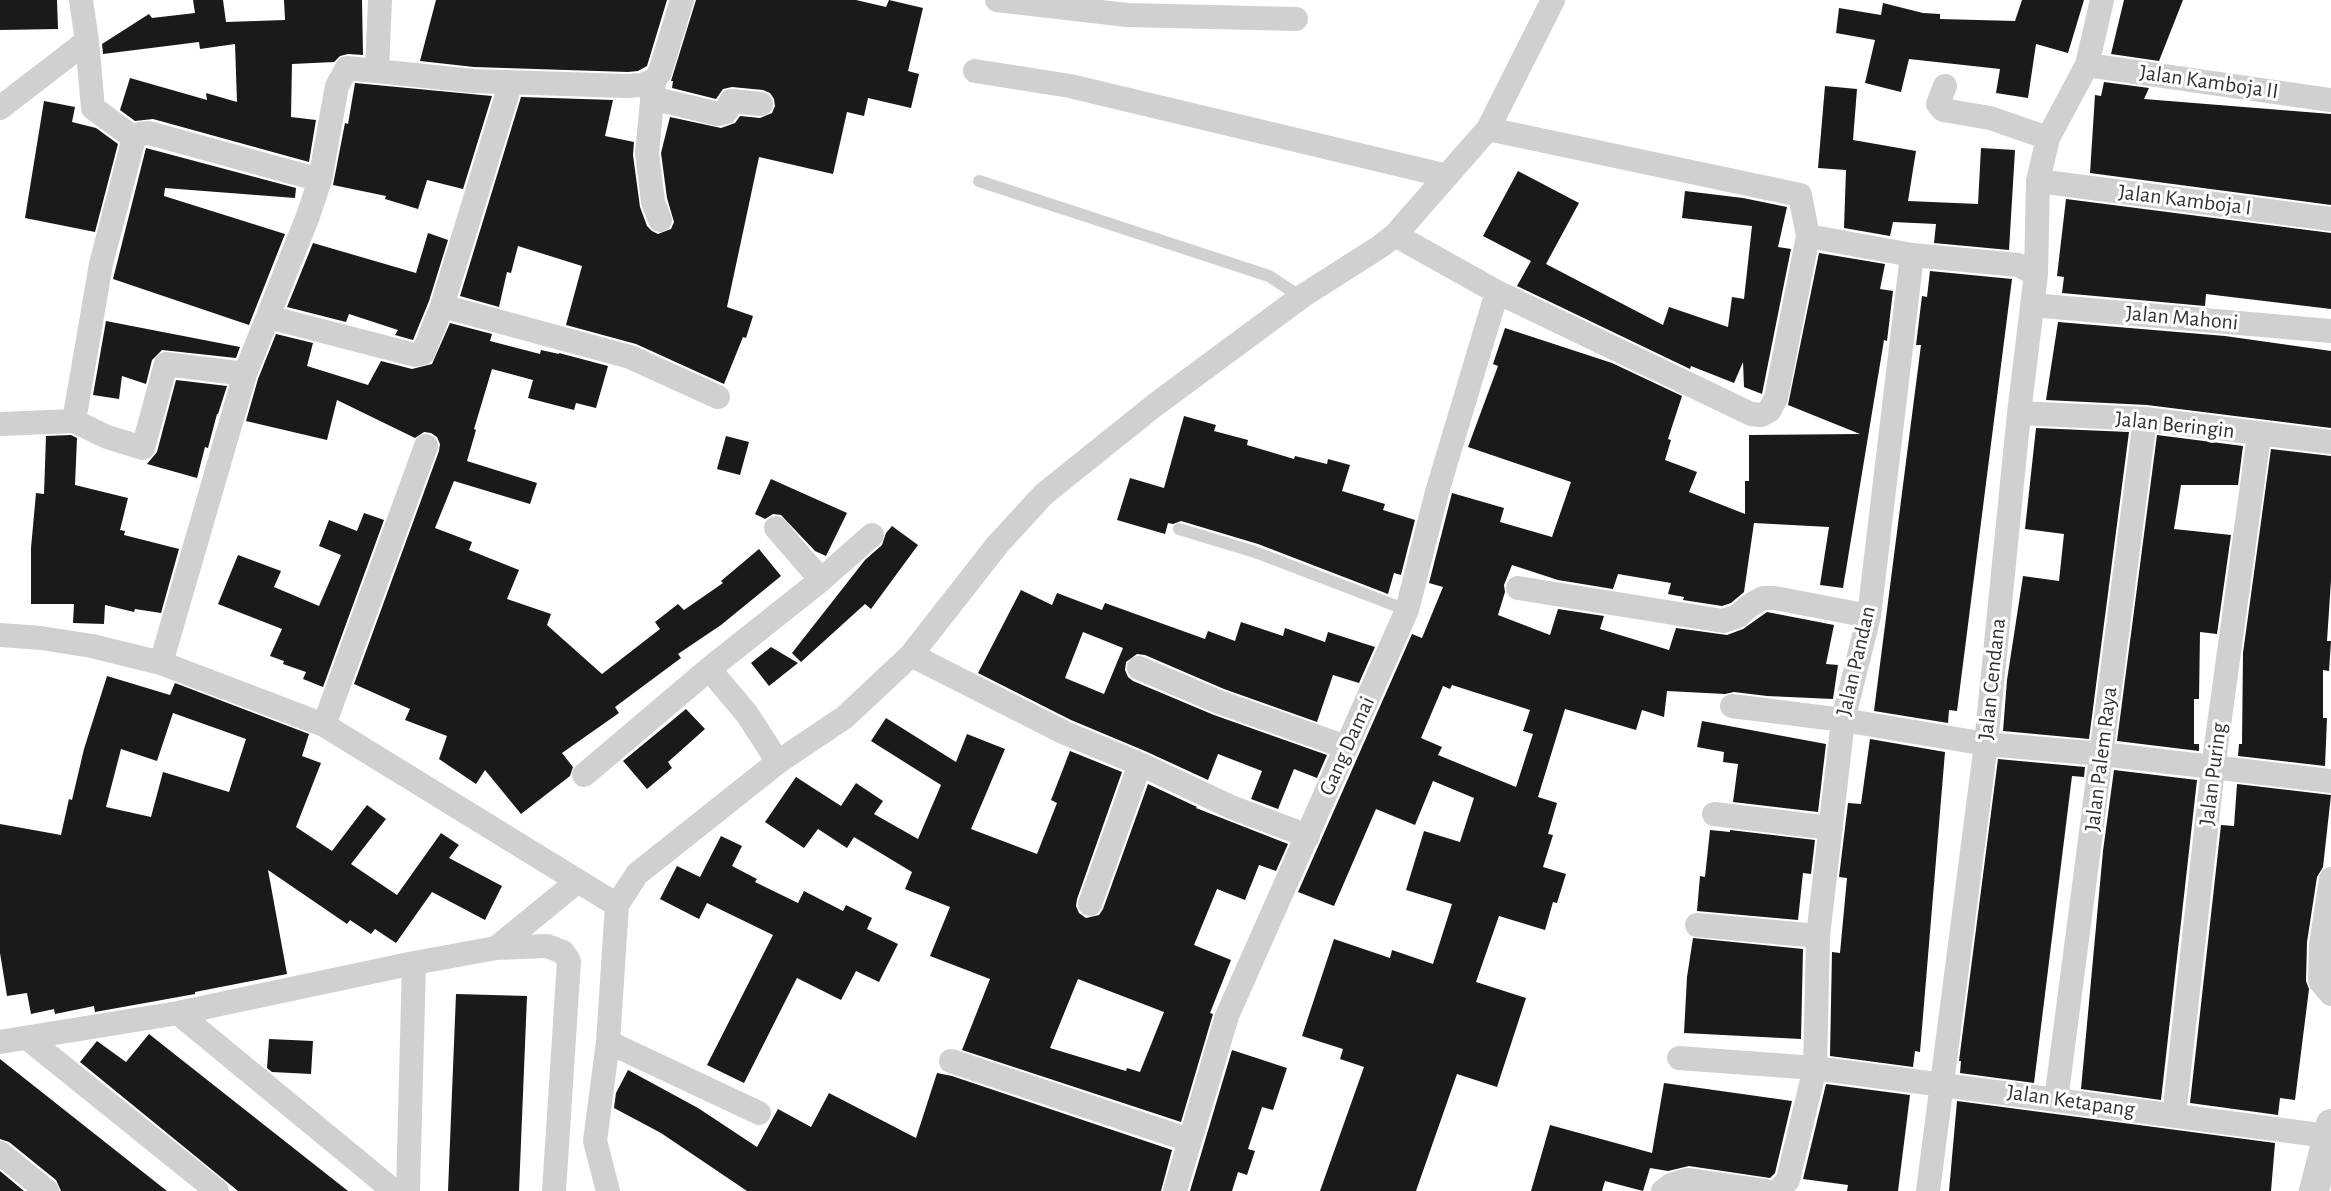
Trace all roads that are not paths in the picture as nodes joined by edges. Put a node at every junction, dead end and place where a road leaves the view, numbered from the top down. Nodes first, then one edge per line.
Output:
1 (81, 0) edge
2 (380, 0) edge
3 (682, 0) edge
4 (997, 0) edge
5 (1553, 0) edge
6 (2102, 0) edge
7 (1128, 7) edge
8 (1248, 9) edge
9 (1296, 19) dead end
10 (87, 41) junction
11 (2087, 65) junction
12 (377, 70) junction
13 (975, 70) dead end
14 (511, 82) junction
15 (1945, 87) dead end
16 (653, 89) junction
17 (2331, 100) edge
18 (761, 104) dead end
19 (0, 108) edge
20 (1488, 129) junction
21 (134, 138) junction
22 (2048, 138) junction
23 (1447, 176) junction
24 (320, 180) junction
25 (979, 181) dead end
26 (2038, 181) junction
27 (2331, 219) edge
28 (660, 220) dead end
29 (1395, 235) junction
30 (1808, 236) junction
31 (1912, 255) junction
32 (2036, 274) junction
33 (1497, 292) junction
34 (1301, 297) junction
35 (2032, 304) junction
36 (442, 306) junction
37 (268, 317) junction
38 (2331, 331) edge
39 (245, 374) junction
40 (718, 397) dead end
41 (2019, 413) junction
42 (2145, 419) junction
43 (74, 421) junction
44 (0, 424) edge
45 (2259, 435) junction
46 (2331, 442) edge
47 (426, 446) dead end
48 (776, 528) dead end
49 (1179, 529) dead end
50 (873, 535) dead end
51 (821, 580) junction
52 (1518, 588) dead end
53 (1407, 610) junction
54 (1869, 616) junction
55 (0, 635) edge
56 (911, 655) junction
57 (161, 663) junction
58 (1139, 668) dead end
59 (709, 669) junction
60 (1732, 706) dead end
61 (1842, 720) junction
62 (324, 725) junction
63 (1986, 744) junction
64 (1346, 747) junction
65 (2102, 754) junction
66 (778, 762) junction
67 (1140, 764) junction
68 (2213, 768) junction
69 (584, 775) dead end
70 (2331, 781) edge
71 (1714, 814) dead end
72 (1831, 828) junction
73 (1308, 836) junction
74 (2331, 879) edge
75 (578, 881) junction
76 (1090, 904) dead end
77 (617, 905) junction
78 (1696, 925) dead end
79 (1818, 936) junction
80 (496, 948) junction
81 (414, 963) junction
82 (2331, 994) edge
83 (178, 1013) junction
84 (27, 1038) junction
85 (0, 1042) edge
86 (608, 1042) junction
87 (1679, 1058) dead end
88 (951, 1061) dead end
89 (1815, 1068) junction
90 (1942, 1083) junction
91 (2056, 1100) junction
92 (759, 1113) dead end
93 (2174, 1115) junction
94 (2329, 1130) edge
95 (1189, 1140) junction
96 (0, 1153) edge
97 (2321, 1184) edge
98 (47, 1191) edge
99 (217, 1191) edge
100 (394, 1191) edge
101 (408, 1191) edge
102 (554, 1191) edge
103 (608, 1191) edge
104 (1175, 1191) edge
105 (1663, 1191) edge
106 (1765, 1191) edge
107 (1778, 1191) edge
108 (1928, 1191) edge

1 - 10 street
2 - 12 street
3 - 16 street
4 - 7 street
5 - 20 street
6 - 11 street, Jalan Cendana
7 - 8 street
8 - 9 street
10 - 19 street
10 - 21 street
11 - 17 street, Jalan Kamboja II
11 - 22 street, Jalan Cendana
12 - 14 street
12 - 24 street
13 - 23 street
14 - 16 street
14 - 36 street
15 - 22 street
16 - 18 street
16 - 28 street
20 - 23 street
20 - 30 street
21 - 24 street
21 - 43 street
22 - 26 street, Jalan Cendana
23 - 29 street
24 - 37 street
25 - 34 lane
26 - 27 street, Jalan Kamboja I
26 - 32 street, Jalan Cendana
29 - 33 street
29 - 34 street
30 - 31 street
30 - 33 street
31 - 32 street
31 - 54 street, Jalan Pandan
32 - 35 street, Jalan Cendana
33 - 53 street, Gang Damai
34 - 56 street
35 - 38 street, Jalan Mahoni
35 - 41 street, Jalan Cendana
36 - 37 street
36 - 40 street
37 - 39 street
39 - 43 street
39 - 57 street
41 - 42 street, Jalan Beringin
41 - 63 street, Jalan Cendana
42 - 45 street, Jalan Beringin
42 - 65 street, Jalan Palem Raya
43 - 44 street
45 - 46 street, Jalan Beringin
45 - 68 street, Jalan Puring
47 - 62 street
48 - 51 street
49 - 53 lane
50 - 51 street
51 - 59 street
52 - 54 street
53 - 64 street, Gang Damai
54 - 61 street, Jalan Pandan
55 - 57 street
56 - 66 street
56 - 67 street
57 - 62 street
58 - 64 street
59 - 66 street
59 - 69 street
60 - 61 street
61 - 63 street
61 - 72 street, Jalan Pandan
62 - 75 street
63 - 65 street
63 - 90 street, Jalan Cendana
64 - 73 street, Gang Damai
65 - 68 street
65 - 91 street, Jalan Palem Raya
66 - 77 street
67 - 73 street
67 - 76 street
68 - 70 street
68 - 93 street, Jalan Puring
71 - 72 street
72 - 79 street, Jalan Pandan
73 - 95 street, Gang Damai
74 - 82 street
75 - 77 street
75 - 80 street
77 - 86 street
78 - 79 street
79 - 89 street, Jalan Pandan
80 - 81 street
80 - 102 street
81 - 83 street
81 - 101 street
83 - 84 street
83 - 100 street
84 - 85 street
84 - 99 street
86 - 92 street
86 - 103 street
87 - 89 street, Jalan Ketapang
88 - 95 street
89 - 90 street, Jalan Ketapang
89 - 107 street, Jalan Pandan
90 - 91 street, Jalan Ketapang
90 - 108 street, Jalan Cendana
91 - 93 street, Jalan Ketapang
93 - 94 street, Jalan Ketapang
94 - 97 street
95 - 104 street, Gang Damai
96 - 98 street
105 - 106 street

